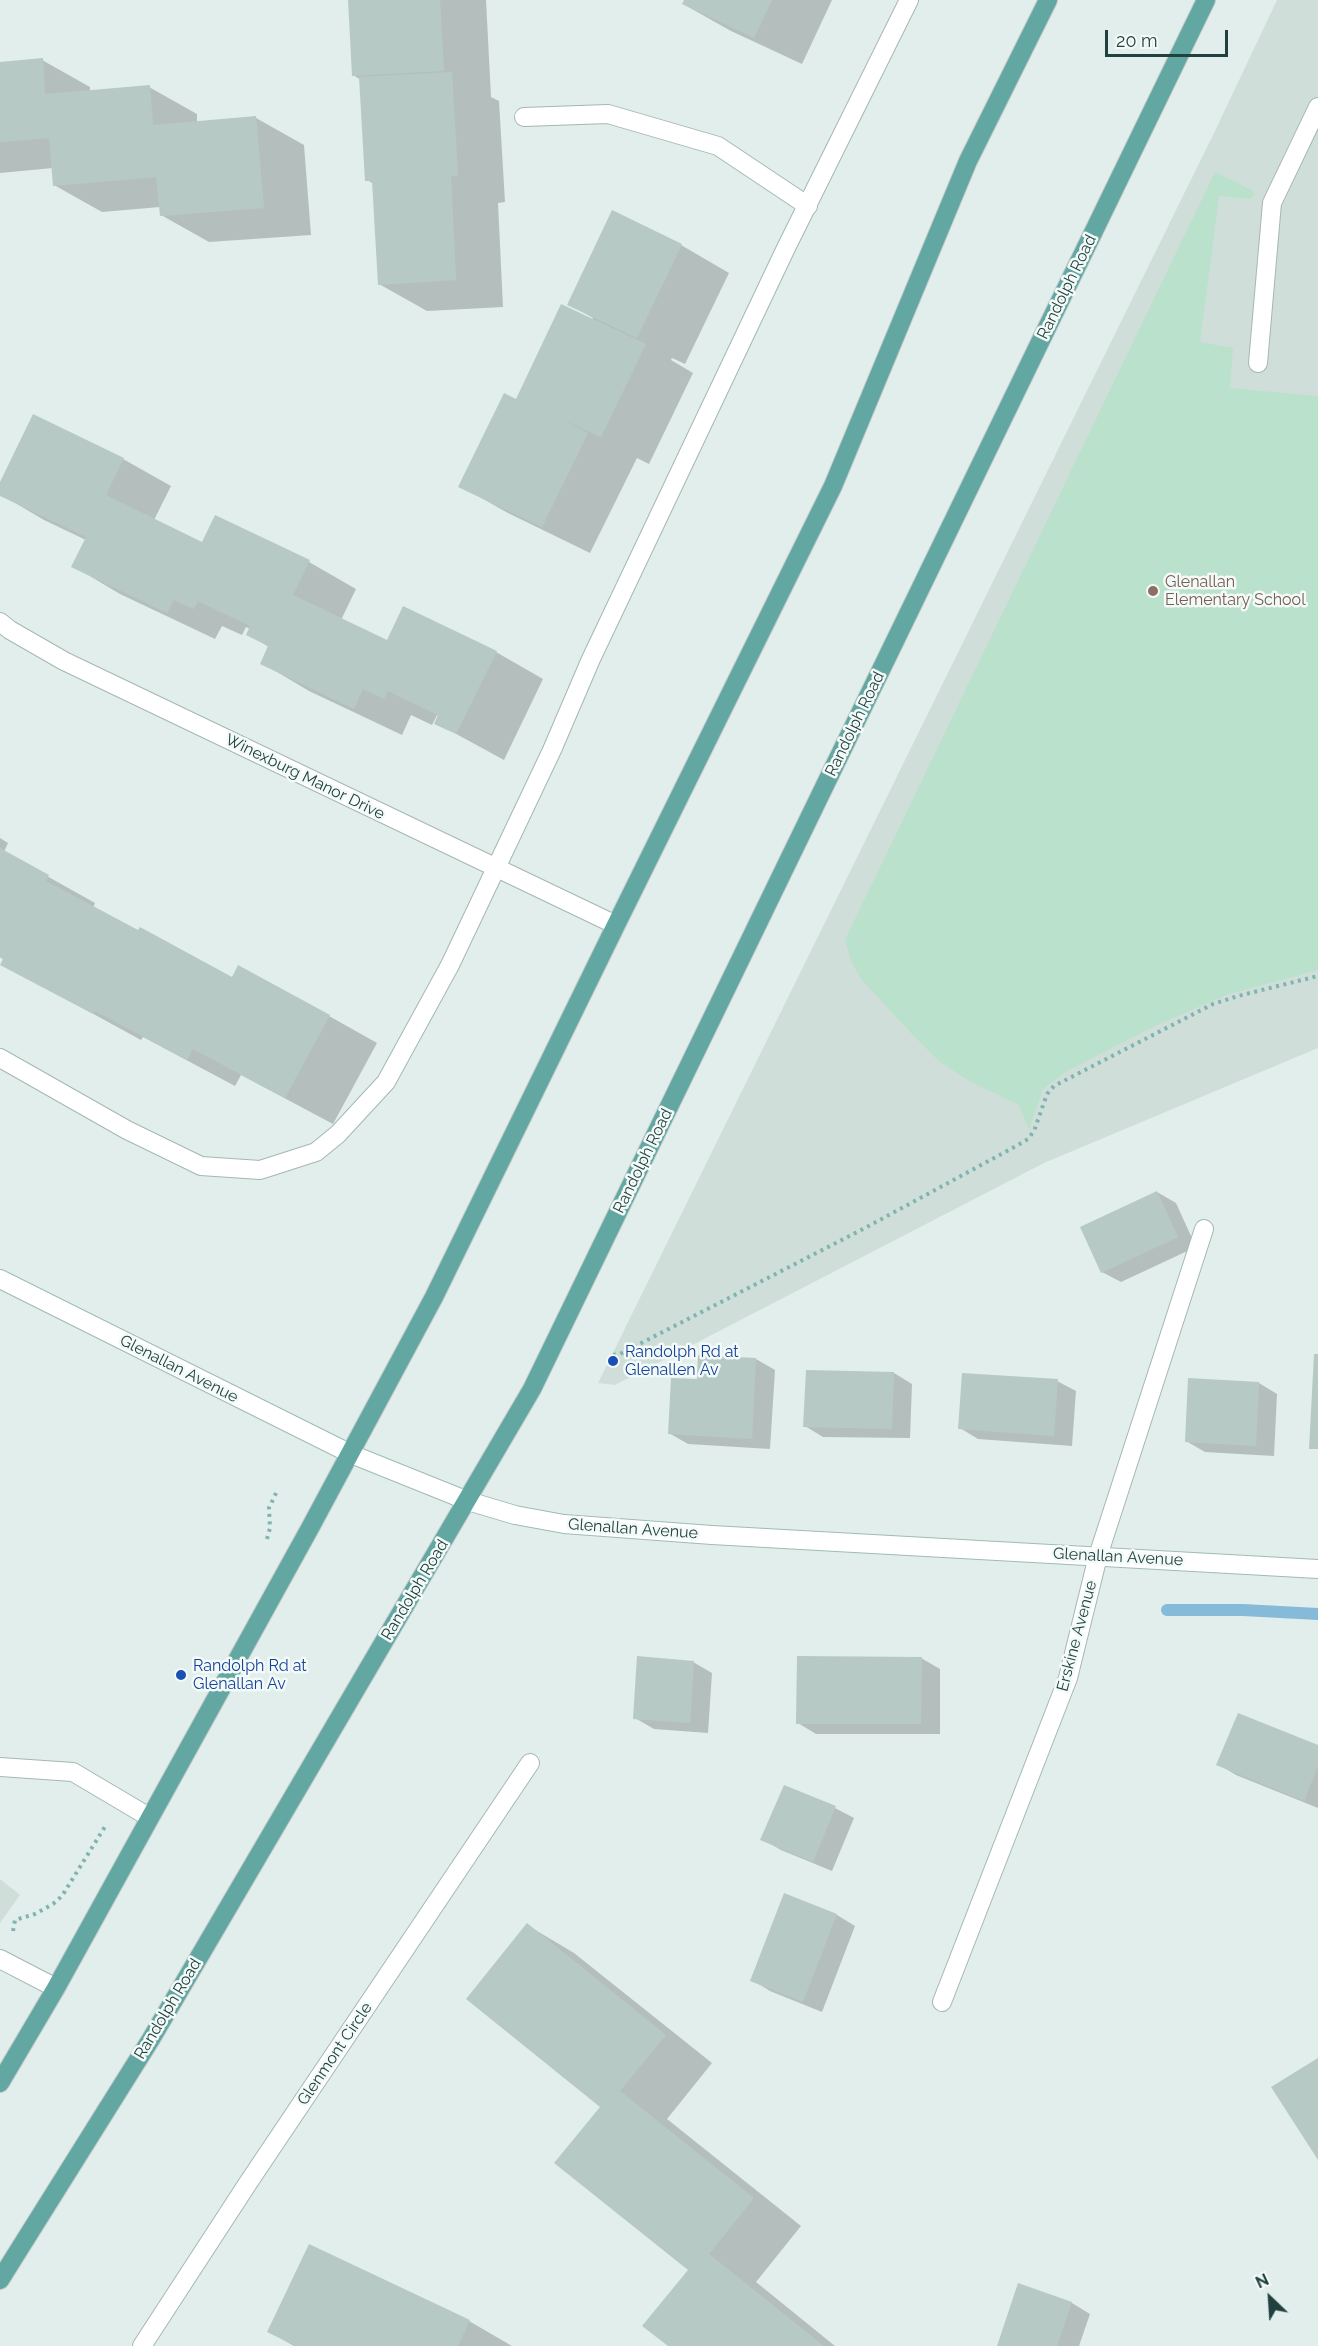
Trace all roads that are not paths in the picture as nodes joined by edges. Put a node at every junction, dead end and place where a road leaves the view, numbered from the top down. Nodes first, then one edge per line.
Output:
1 (909, 0) edge
2 (1048, 0) edge
3 (1206, 0) edge
4 (1318, 107) edge
5 (524, 117) dead end
6 (1313, 129) edge
7 (808, 206) junction
8 (1258, 363) dead end
9 (0, 622) edge
10 (495, 869) junction
11 (616, 925) junction
12 (0, 1058) edge
13 (1204, 1229) dead end
14 (0, 1279) edge
15 (351, 1454) junction
16 (468, 1501) junction
17 (1098, 1556) junction
18 (1318, 1569) edge
19 (530, 1763) dead end
20 (0, 1767) edge
21 (149, 1817) junction
22 (0, 1959) edge
23 (56, 1988) junction
24 (942, 2002) dead end
25 (0, 2084) edge
26 (0, 2280) edge
27 (142, 2346) edge

1 - 7 street
2 - 11 main road
3 - 16 main road, Randolph Road
4 - 6 street
5 - 7 street
6 - 8 street
7 - 10 street
9 - 10 street, Winexburg Manor Drive
10 - 11 street, Winexburg Manor Drive
10 - 12 street
11 - 15 main road
13 - 17 street, Erskine Avenue
14 - 15 street, Glenallan Avenue
15 - 16 street, Glenallan Avenue
15 - 21 main road
16 - 17 street, Glenallan Avenue
16 - 26 main road, Randolph Road
17 - 18 street, Glenallan Avenue
17 - 24 street, Erskine Avenue
19 - 27 street, Glenmont Circle
20 - 21 street
21 - 23 main road
22 - 23 street
23 - 25 main road

